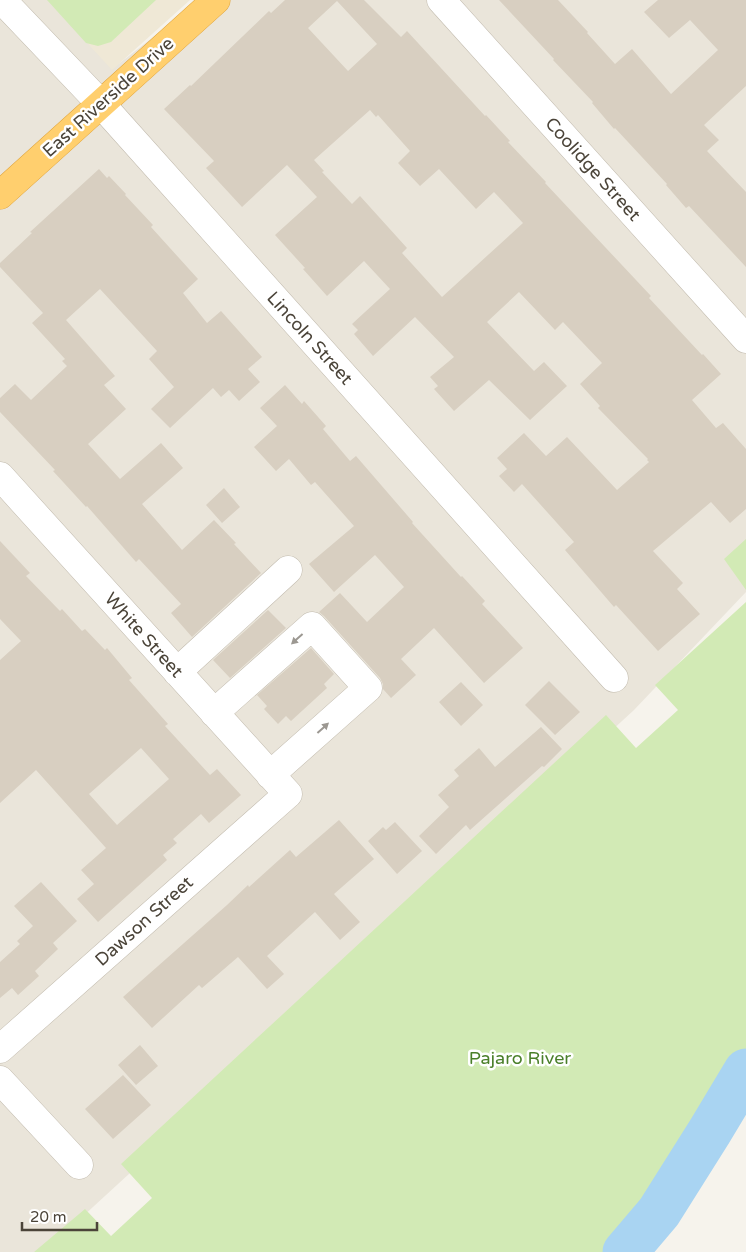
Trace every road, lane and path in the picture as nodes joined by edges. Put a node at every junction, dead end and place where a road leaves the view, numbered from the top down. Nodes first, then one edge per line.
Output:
1 (2, 0) edge
2 (216, 0) edge
3 (441, 0) edge
4 (101, 104) junction
5 (0, 195) edge
6 (746, 338) edge
7 (0, 476) edge
8 (288, 570) dead end
9 (177, 672) junction
10 (614, 678) dead end
11 (214, 713) junction
12 (279, 784) junction
13 (0, 1049) edge
14 (0, 1080) edge
15 (79, 1165) dead end

1 - 4 street, Lincoln Street
2 - 4 highway, East Riverside Drive
3 - 6 street, Coolidge Street
4 - 5 highway, East Riverside Drive
4 - 10 street, Lincoln Street
7 - 9 street, White Street
8 - 9 street
9 - 11 street, White Street
11 - 12 street, White Street
12 -> 11 street, Dawson Street
12 - 13 street, Dawson Street
14 - 15 street

